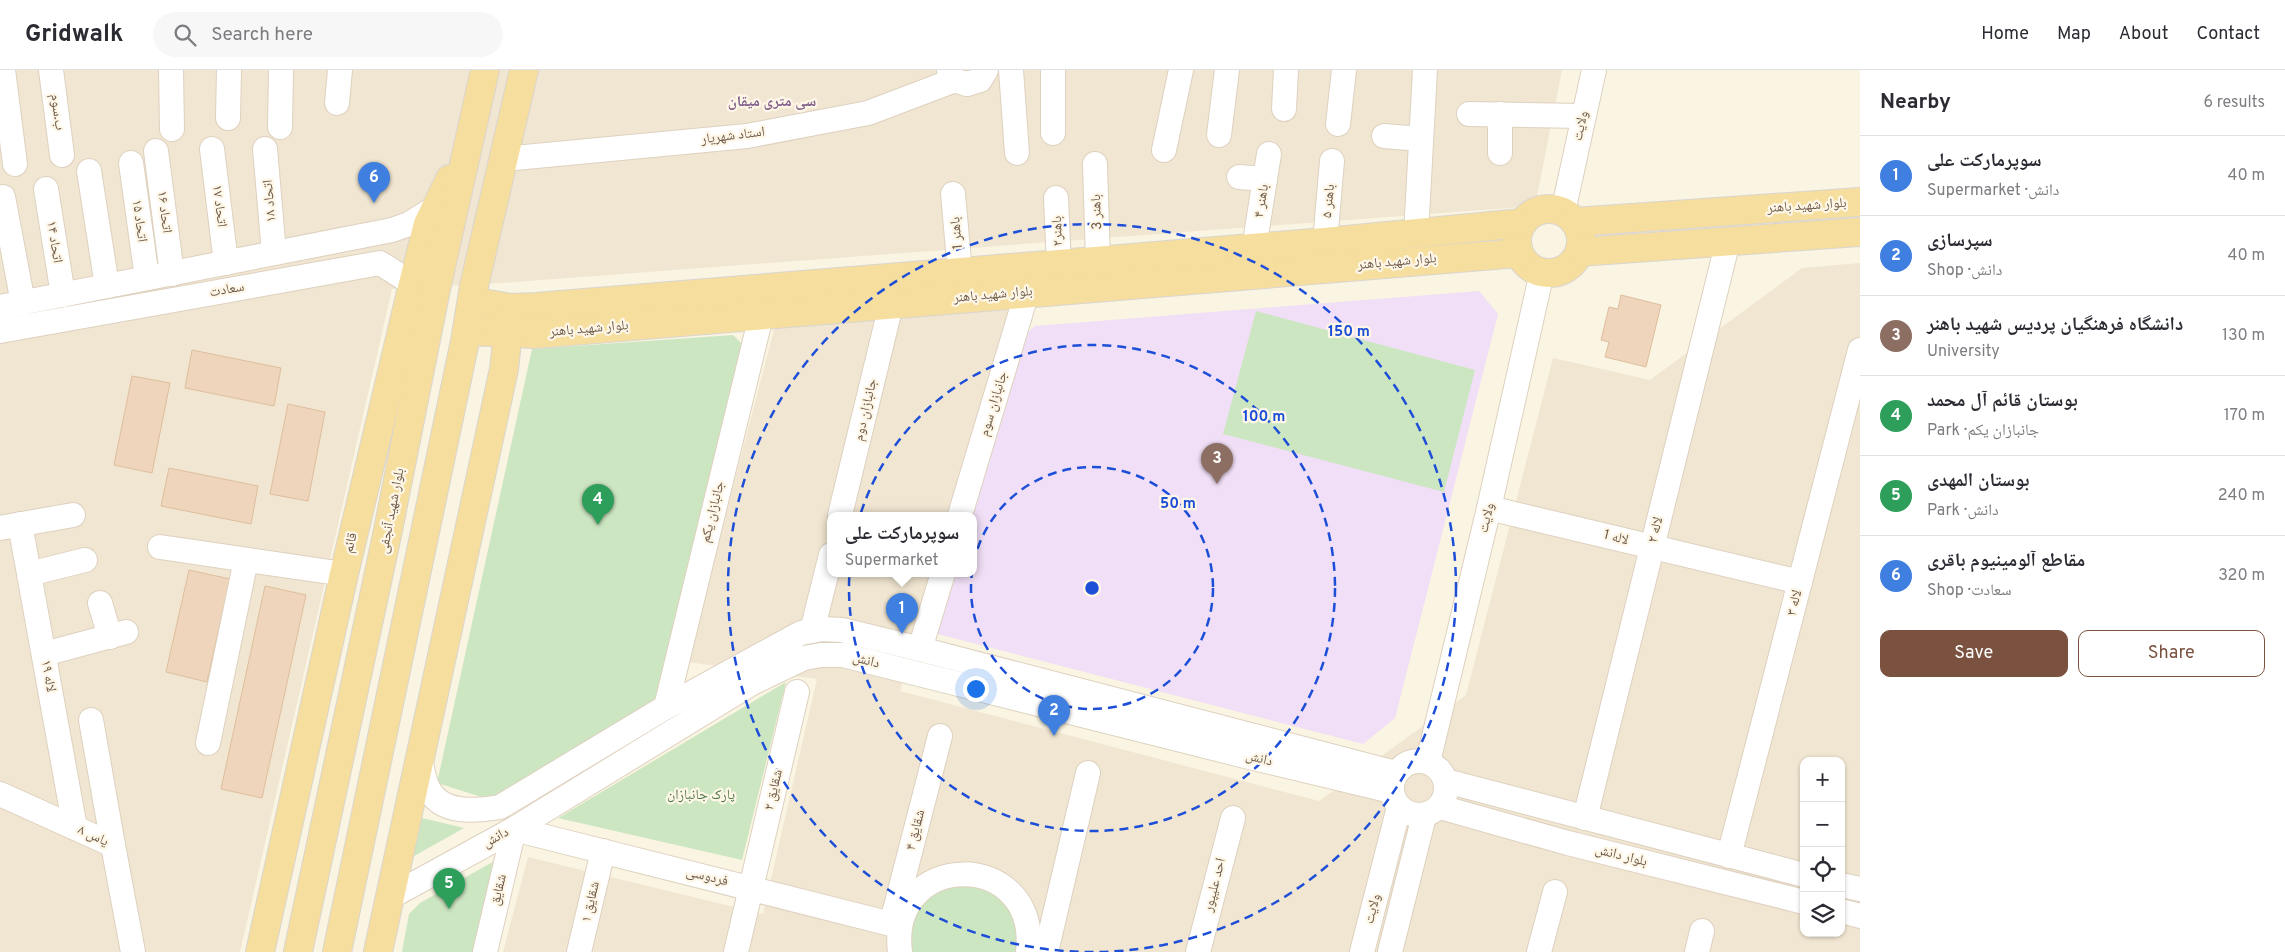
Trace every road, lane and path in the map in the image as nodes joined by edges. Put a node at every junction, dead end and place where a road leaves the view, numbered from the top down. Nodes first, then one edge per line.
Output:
1 (3, 70) edge
2 (51, 70) edge
3 (171, 70) edge
4 (228, 70) edge
5 (281, 70) edge
6 (340, 70) edge
7 (485, 70) edge
8 (524, 70) edge
9 (1010, 70) edge
10 (1053, 70) edge
11 (1181, 70) edge
12 (1228, 70) edge
13 (1286, 70) edge
14 (1344, 70) edge
15 (1425, 70) edge
16 (1594, 70) edge
17 (985, 72) edge
18 (952, 75) edge
19 (336, 103) dead end
20 (1284, 109) dead end
21 (1469, 114) dead end
22 (1500, 114) junction
23 (1584, 116) junction
24 (228, 118) dead end
25 (1338, 124) dead end
26 (280, 127) dead end
27 (172, 129) dead end
28 (1053, 133) dead end
29 (1219, 135) dead end
30 (1384, 136) dead end
31 (1421, 139) junction
32 (468, 141) junction
33 (212, 149) dead end
34 (265, 149) dead end
35 (1164, 150) dead end
36 (156, 151) dead end
37 (1017, 153) dead end
38 (1500, 153) dead end
39 (1270, 154) dead end
40 (62, 155) dead end
41 (504, 159) junction
42 (1332, 161) dead end
43 (131, 163) dead end
44 (15, 164) dead end
45 (1095, 164) dead end
46 (88, 171) dead end
47 (1239, 177) dead end
48 (1265, 179) junction
49 (46, 189) dead end
50 (953, 194) dead end
51 (3, 197) dead end
52 (1056, 198) dead end
53 (1860, 202) edge
54 (435, 208) junction
55 (1569, 217) junction
56 (1522, 223) junction
57 (1860, 232) edge
58 (376, 233) junction
59 (1416, 234) junction
60 (1728, 241) junction
61 (1325, 242) junction
62 (1254, 248) junction
63 (1579, 252) junction
64 (1519, 253) junction
65 (274, 254) junction
66 (1098, 261) junction
67 (226, 263) junction
68 (380, 263) junction
69 (1059, 264) junction
70 (960, 272) junction
71 (1542, 272) junction
72 (172, 274) junction
73 (147, 278) junction
74 (413, 284) junction
75 (107, 286) junction
76 (1027, 292) junction
77 (63, 295) junction
78 (472, 301) junction
79 (23, 303) junction
80 (891, 305) junction
81 (0, 307) edge
82 (431, 316) junction
83 (588, 316) junction
84 (761, 316) junction
85 (510, 321) junction
86 (0, 331) edge
87 (467, 331) junction
88 (1860, 350) edge
89 (1489, 508) junction
90 (841, 512) edge
91 (961, 512) edge
92 (73, 515) dead end
93 (6, 523) edge
94 (160, 547) dead end
95 (1652, 547) junction
96 (85, 560) dead end
97 (246, 560) junction
98 (827, 571) edge
99 (29, 574) junction
100 (344, 574) junction
101 (942, 577) edge
102 (1800, 582) junction
103 (100, 603) dead end
104 (812, 631) junction
105 (920, 649) junction
106 (44, 654) junction
107 (797, 692) dead end
108 (666, 707) junction
109 (91, 720) dead end
110 (940, 736) dead end
111 (208, 743) dead end
112 (420, 758) junction
113 (1428, 762) junction
114 (1088, 773) dead end
115 (1446, 781) junction
116 (1396, 790) junction
117 (0, 794) edge
118 (500, 807) junction
119 (1432, 811) junction
120 (1233, 818) dead end
121 (1585, 818) junction
122 (76, 828) junction
123 (514, 829) junction
124 (113, 844) junction
125 (603, 851) junction
126 (1730, 856) junction
127 (1800, 874) edge
128 (752, 889) junction
129 (1555, 892) dead end
130 (390, 897) junction
131 (1800, 901) edge
132 (1845, 912) edge
133 (1860, 916) edge
134 (896, 925) junction
135 (133, 952) edge
136 (260, 952) edge
137 (298, 952) edge
138 (337, 952) edge
139 (378, 952) edge
140 (485, 952) edge
141 (579, 952) edge
142 (736, 952) edge
143 (885, 952) edge
144 (900, 952) edge
145 (1028, 952) edge
146 (1046, 952) edge
147 (1198, 952) edge
148 (1362, 952) edge
149 (1390, 952) edge
150 (1539, 952) edge

1 - 44 street
2 - 40 street, ب.سوم
3 - 27 street
4 - 24 street
5 - 26 street
6 - 19 street
7 - 32 main road, بلوار شهید آنجفی
8 - 41 main road
9 - 17 street
9 - 37 street
10 - 28 street
11 - 35 street
12 - 29 street
13 - 20 street
14 - 25 street
15 - 31 street
16 - 23 street, ولایت
17 - 18 street
18 - 41 street, استاد شهریار
21 - 22 street
22 - 23 street
22 - 38 street
23 - 55 street, ولایت
30 - 31 street
31 - 59 street
32 - 54 main road, قائم
32 - 82 main road, بلوار شهید آنجفی
33 - 67 street, اتحاد ۱۷
34 - 65 street, اتحاد ۱۸
36 - 72 street, اتحاد ۱۶
39 - 48 street, باهنر ۴
41 - 78 main road
42 - 61 street, باهنر ۵
43 - 73 street, اتحاد ۱۵
45 - 66 street, باهنر 3
46 - 75 street
47 - 48 street
48 - 62 street, باهنر ۴
49 - 77 street, اتحاد ۱۴
50 - 70 street, باهنر 1
51 - 79 street
52 - 69 street, باهنر۲
53 - 55 main road, بلوار شهید باهنر
54 - 58 street, سعادت
54 - 74 main road, قائم
55 - 56 main road
55 - 63 main road
56 - 59 main road, بلوار شهید باهنر
56 - 64 main road
57 - 60 main road
58 - 65 street, سعادت
58 - 68 street
59 - 61 main road, بلوار شهید باهنر
60 - 63 main road
60 - 95 street, لاله ۲
61 - 62 main road, بلوار شهید باهنر
62 - 66 main road, بلوار شهید باهنر
63 - 71 main road
64 - 71 main road
64 - 76 main road, بلوار شهید باهنر
65 - 67 street, سعادت
66 - 69 main road, بلوار شهید باهنر
67 - 72 street, سعادت
68 - 74 street
68 - 86 street, سعادت
69 - 70 main road, بلوار شهید باهنر
70 - 83 main road, بلوار شهید باهنر
71 - 89 street, ولایت
72 - 73 street, سعادت
73 - 75 street, سعادت
74 - 82 street
74 - 100 main road, قائم
75 - 77 street, سعادت
76 - 80 main road, بلوار شهید باهنر
76 - 91 street, جانبازان سوم
77 - 79 street, سعادت
78 - 85 main road, بلوار شهید باهنر
78 - 87 main road
79 - 81 street, سعادت
80 - 84 main road, بلوار شهید باهنر
80 - 90 street, جانبازان دوم
82 - 137 main road, بلوار شهید آنجفی
83 - 84 main road, بلوار شهید باهنر
83 - 85 main road, بلوار شهید باهنر
84 - 108 street, جانبازان یکم
85 - 87 main road, بلوار شهید باهنر
85 - 112 main road
87 - 138 main road
88 - 102 street, لاله ۳
89 - 95 street, لاله 1
89 - 113 street, ولایت
92 - 93 street
93 - 99 street, لاله ۱۹
94 - 97 street
95 - 102 street, لاله 1
95 - 121 street, لاله ۲
96 - 99 street
97 - 100 street
97 - 111 street
98 - 104 street
99 - 106 street, لاله ۱۹
100 - 136 main road, قائم
101 - 105 street
102 - 126 street, لاله ۳
103 - 106 street
104 - 105 street, دانش
104 - 108 street, دانش
105 - 116 street, دانش
106 - 122 street, لاله ۱۹
107 - 128 street, شقایق ۲
108 - 118 street, دانش
109 - 124 street
110 - 134 street, شقایق ۴
112 - 118 street
112 - 130 main road
113 - 115 street
113 - 116 street
114 - 146 street
115 - 119 street
115 - 121 street, بلوار دانش
116 - 119 street
116 - 123 street, دانش
116 - 148 street, ولایت
117 - 122 street, یاس ۸
118 - 123 street
119 - 131 street, بلوار دانش
119 - 149 street, ولایت
120 - 147 street, احد علیپور
121 - 126 street, بلوار دانش
122 - 124 street, یاس ۸
123 - 125 street, فردوسی
123 - 130 street, دانش
123 - 140 street, شقایق
124 - 135 street, یاس ۸
125 - 128 street, فردوسی
125 - 141 street, شقایق ۱
126 - 127 street, بلوار دانش
128 - 134 street, فردوسی
128 - 142 street, شقایق ۲
129 - 150 street
130 - 139 main road
132 - 133 street
134 - 143 street
134 - 144 street
134 - 145 street

